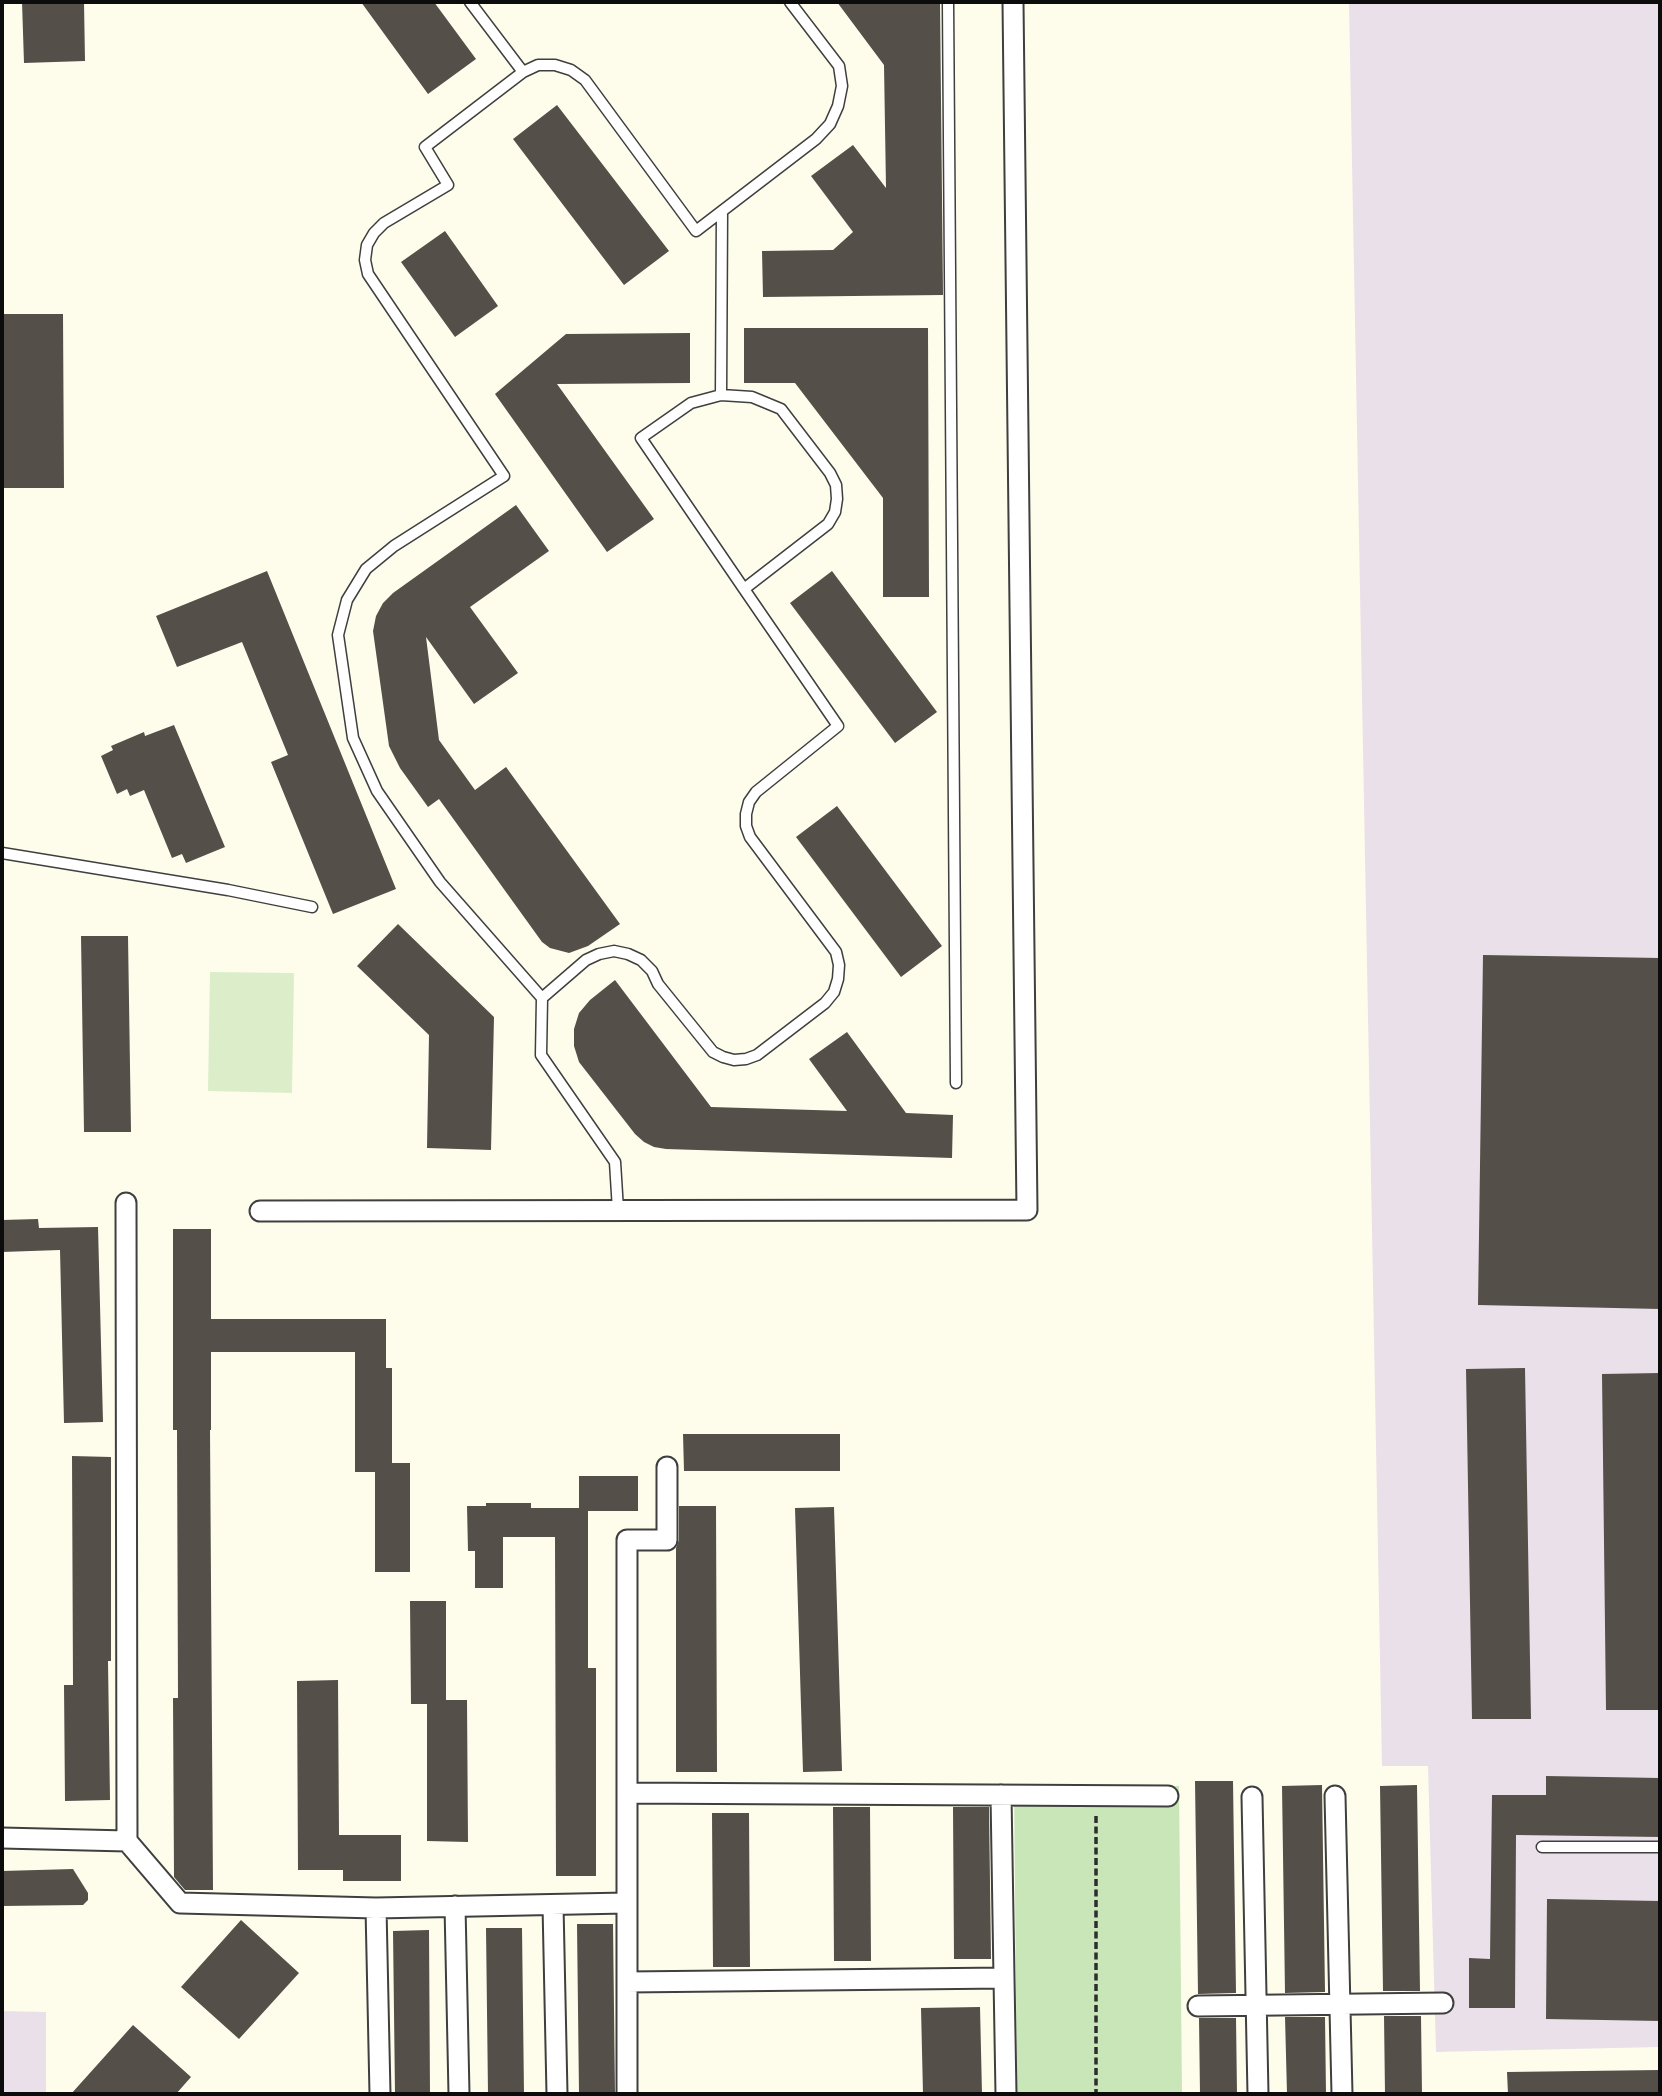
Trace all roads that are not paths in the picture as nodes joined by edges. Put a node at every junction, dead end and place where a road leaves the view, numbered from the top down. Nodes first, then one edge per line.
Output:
1 (470, 2) edge
2 (790, 2) edge
3 (948, 2) edge
4 (1013, 2) edge
5 (523, 72) junction
6 (722, 211) junction
7 (721, 395) junction
8 (744, 589) junction
9 (2, 853) edge
10 (312, 907) dead end
11 (542, 998) junction
12 (956, 1083) dead end
13 (126, 1203) dead end
14 (618, 1210) junction
15 (260, 1211) dead end
16 (667, 1467) dead end
17 (627, 1793) junction
18 (1001, 1795) junction
19 (1168, 1796) dead end
20 (1335, 1796) dead end
21 (1252, 1797) dead end
22 (2, 1838) edge
23 (127, 1841) junction
24 (1542, 1847) dead end
25 (1660, 1847) edge
26 (626, 1903) junction
27 (553, 1905) junction
28 (455, 1906) junction
29 (376, 1908) junction
30 (1004, 1978) junction
31 (626, 1982) junction
32 (1443, 2003) dead end
33 (1339, 2004) junction
34 (1198, 2006) dead end
35 (1256, 2006) junction
36 (380, 2094) edge
37 (459, 2094) edge
38 (557, 2094) edge
39 (626, 2094) edge
40 (1006, 2094) edge
41 (1258, 2094) edge
42 (1342, 2094) edge

1 - 5 lane
2 - 6 lane
3 - 12 lane
4 - 14 street
5 - 6 lane
5 - 11 lane
6 - 7 lane
7 - 8 lane
7 - 8 lane
8 - 11 lane
9 - 10 lane
11 - 14 lane
13 - 23 street
14 - 15 street
16 - 17 street
17 - 18 street
17 - 26 street
18 - 19 street
18 - 30 street
20 - 33 street
21 - 35 street
22 - 23 street
23 - 29 street
24 - 25 lane
26 - 27 street
26 - 31 street
27 - 28 street
27 - 38 street
28 - 29 street
28 - 37 street
29 - 36 street
30 - 31 street
30 - 40 street
31 - 39 street
32 - 33 street
33 - 35 street
33 - 42 street
34 - 35 street
35 - 41 street

